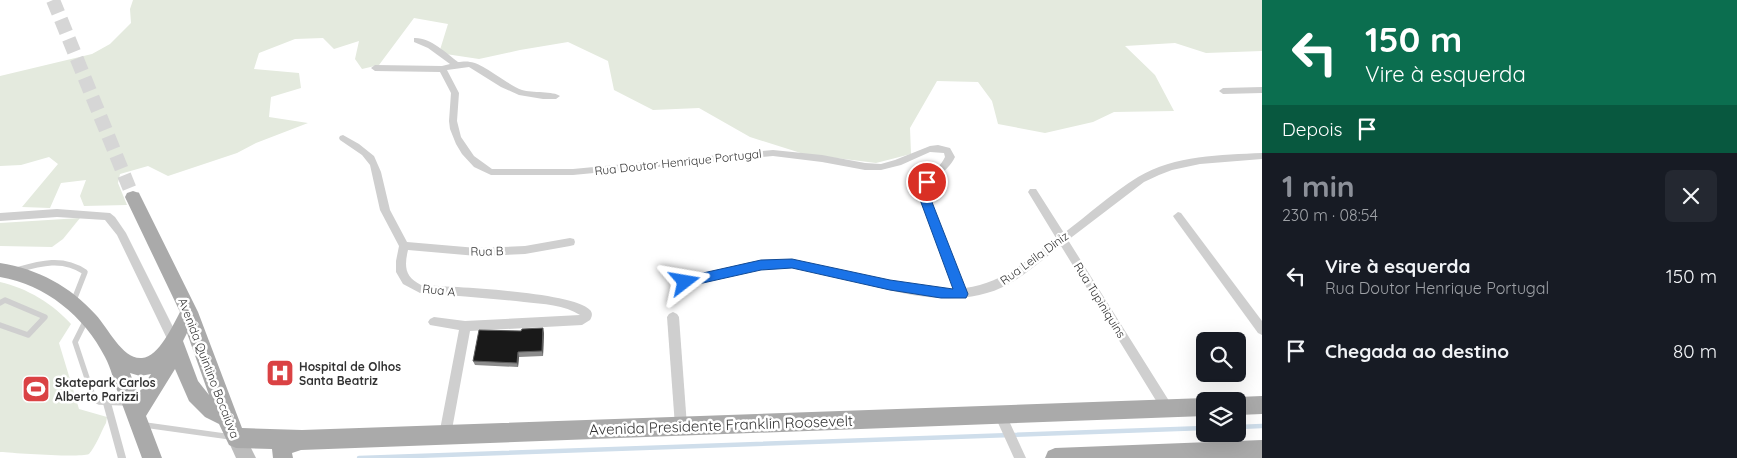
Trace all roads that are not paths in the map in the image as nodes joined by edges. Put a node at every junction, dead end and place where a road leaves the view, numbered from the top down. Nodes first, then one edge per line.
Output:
1 (417, 40) dead end
2 (456, 65) junction
3 (375, 68) dead end
4 (442, 69) junction
5 (1262, 90) edge
6 (1223, 91) dead end
7 (556, 96) dead end
8 (343, 138) dead end
9 (1262, 156) edge
10 (1033, 192) dead end
11 (133, 197) tunnel mouth
12 (1178, 216) dead end
13 (0, 217) edge
14 (1062, 238) junction
15 (570, 242) dead end
16 (404, 246) junction
17 (6, 271) edge
18 (685, 282) dead end
19 (962, 294) junction
20 (73, 302) junction
21 (0, 303) edge
22 (189, 312) junction
23 (673, 317) dead end
24 (87, 318) junction
25 (434, 322) dead end
26 (0, 325) edge
27 (465, 326) junction
28 (1262, 330) edge
29 (176, 344) junction
30 (112, 352) junction
31 (107, 403) junction
32 (1262, 405) edge
33 (1246, 406) edge
34 (1196, 407) edge
35 (1167, 408) junction
36 (136, 414) junction
37 (226, 417) junction
38 (1004, 422) junction
39 (681, 426) junction
40 (444, 435) junction
41 (236, 438) junction
42 (302, 440) junction
43 (1262, 450) edge
44 (1185, 456) edge
45 (122, 458) edge
46 (152, 458) edge
47 (246, 458) edge
48 (283, 458) edge
49 (1020, 458) edge
50 (1055, 458) edge

1 - 2 street
2 - 4 street
2 - 7 street
3 - 4 street
4 - 19 street, Rua Doutor Henrique Portugal
5 - 6 street
8 - 16 street
9 - 14 street, Rua Leila Diniz
10 - 14 street, Rua Tupiniquins
11 - 22 main road, Avenida Quintino Bocaiúva
12 - 28 street
13 - 29 street
14 - 19 street, Rua Leila Diniz
14 - 35 street, Rua Tupiniquins
15 - 16 street, Rua B
16 - 27 street, Rua A
17 - 20 main road
17 - 20 lane
18 - 19 street, Rua Leila Diniz
20 - 24 main road
21 - 26 lane
22 - 29 main road
22 - 37 main road, Avenida Quintino Bocaiúva
23 - 39 street
24 - 30 main road
24 - 31 lane
25 - 27 street
27 - 40 street
29 - 30 main road
29 - 36 main road
29 - 37 main road
30 - 36 main road
31 - 36 lane
31 - 45 street
32 - 33 main road
34 - 35 main road, Avenida Presidente Franklin Roosevelt
35 - 38 main road, Avenida Presidente Franklin Roosevelt
36 - 41 lane
36 - 46 main road
37 - 41 main road, Avenida Quintino Bocaiúva
38 - 39 main road, Avenida Presidente Franklin Roosevelt
38 - 49 street
39 - 40 main road, Avenida Presidente Franklin Roosevelt
40 - 42 main road, Avenida Presidente Franklin Roosevelt
41 - 42 main road, Avenida Presidente Franklin Roosevelt
41 - 47 main road, Avenida Quintino Bocaiúva
42 - 48 main road
43 - 44 main road
44 - 50 main road

